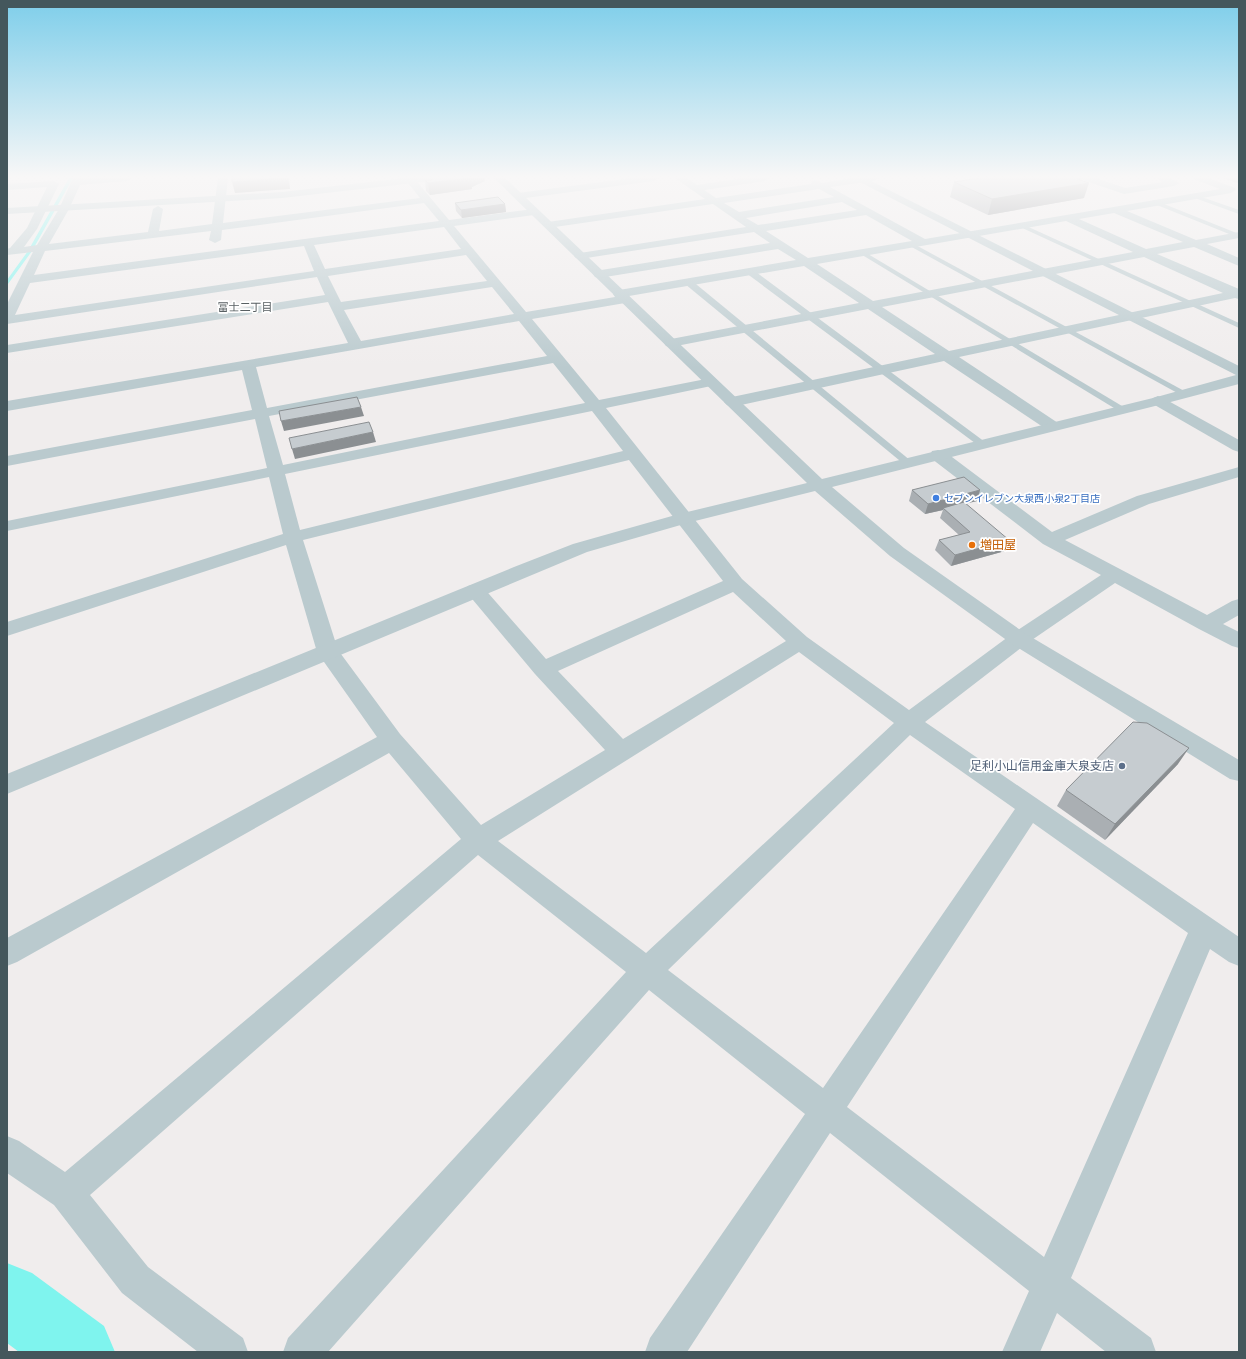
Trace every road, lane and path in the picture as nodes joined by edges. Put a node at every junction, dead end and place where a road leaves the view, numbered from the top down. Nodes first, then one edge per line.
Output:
1 (20, 241) edge
2 (45, 241) edge
3 (98, 241) edge
4 (215, 241) edge
5 (320, 241) edge
6 (461, 241) edge
7 (565, 241) edge
8 (675, 241) edge
9 (775, 241) edge
10 (926, 241) edge
11 (983, 241) edge
12 (1055, 241) edge
13 (1119, 241) edge
14 (1190, 241) edge
15 (1203, 241) edge
16 (923, 242) joint
17 (308, 243) junction
18 (1194, 243) junction
19 (910, 244) junction
20 (780, 245) junction
21 (41, 248) junction
22 (10, 251) edge
23 (469, 251) junction
24 (862, 252) junction
25 (1144, 253) junction
26 (212, 256) junction
27 (580, 256) junction
28 (805, 262) junction
29 (1099, 262) junction
30 (1239, 262) edge
31 (749, 271) junction
32 (1043, 272) junction
33 (320, 273) junction
34 (599, 274) junction
35 (26, 280) junction
36 (688, 282) junction
37 (495, 283) junction
38 (983, 284) junction
39 (931, 294) junction
40 (1238, 294) edge
41 (622, 296) junction
42 (334, 302) junction
43 (1190, 304) junction
44 (870, 305) junction
45 (810, 316) junction
46 (7, 317) edge
47 (523, 317) junction
48 (1130, 317) junction
49 (7, 320) edge
50 (1239, 326) edge
51 (745, 329) junction
52 (1069, 330) junction
53 (1012, 342) junction
54 (671, 343) junction
55 (357, 346) junction
56 (7, 349) edge
57 (946, 356) junction
58 (557, 358) junction
59 (248, 364) junction
60 (882, 370) junction
61 (1239, 372) edge
62 (1239, 379) edge
63 (711, 382) junction
64 (813, 385) junction
65 (1184, 393) junction
66 (1158, 401) junction
67 (732, 402) junction
68 (595, 405) junction
69 (7, 406) edge
70 (1122, 409) junction
71 (260, 414) junction
72 (1052, 426) junction
73 (982, 444) junction
74 (1239, 448) edge
75 (634, 454) junction
76 (938, 455) junction
77 (7, 461) edge
78 (908, 463) junction
79 (277, 471) junction
80 (1239, 472) edge
81 (819, 486) junction
82 (685, 518) junction
83 (7, 526) edge
84 (293, 537) junction
85 (1050, 540) junction
86 (1114, 575) junction
87 (735, 583) junction
88 (475, 590) junction
89 (1239, 606) edge
90 (1206, 624) junction
91 (7, 629) edge
92 (1019, 639) junction
93 (800, 642) junction
94 (1239, 642) edge
95 (328, 652) junction
96 (543, 669) junction
97 (909, 722) junction
98 (392, 740) junction
99 (621, 752) junction
100 (1239, 772) edge
101 (7, 784) edge
102 (1030, 807) junction
103 (478, 840) junction
104 (1204, 929) junction
105 (7, 953) edge
106 (1239, 953) edge
107 (647, 971) junction
108 (826, 1110) junction
109 (7, 1153) edge
110 (66, 1193) junction
111 (1050, 1285) junction
112 (229, 1352) edge
113 (302, 1352) edge
114 (664, 1352) edge
115 (1021, 1352) edge
116 (1137, 1352) edge

1 - 22 street
2 - 21 street
3 - 21 street
4 - 26 street
5 - 17 street
6 - 23 street
7 - 27 street
8 - 27 street
9 - 20 street
10 - 16 street
11 - 32 street
12 - 29 lane
13 - 25 street
14 - 18 street
15 - 18 street
16 - 19 street
17 - 26 street
17 - 33 street
18 - 25 street
18 - 30 street
19 - 24 street
19 - 38 lane
20 - 28 street
20 - 34 street
21 - 22 street
21 - 35 street
23 - 33 street
23 - 37 street
24 - 28 street
24 - 39 lane
25 - 29 street
25 - 40 street
26 - 35 street
27 - 34 street
28 - 31 street
28 - 44 street
29 - 32 street
29 - 43 lane
31 - 36 street
31 - 45 lane
32 - 38 street
32 - 48 street
33 - 42 street
33 - 49 street
34 - 41 street
35 - 46 street
36 - 41 street
36 - 51 lane
37 - 42 street
37 - 47 street
38 - 39 street
38 - 52 lane
39 - 44 street
39 - 53 lane
40 - 43 street
41 - 47 street
41 - 54 street
42 - 55 street
42 - 56 street
43 - 48 street
43 - 50 lane
44 - 45 street
44 - 57 street
45 - 51 street
45 - 60 lane
47 - 55 street
47 - 58 street
48 - 52 street
48 - 61 street
51 - 54 street
51 - 64 lane
52 - 53 street
52 - 65 lane
53 - 57 street
53 - 70 lane
54 - 63 street
55 - 59 street
57 - 60 street
57 - 72 street
58 - 68 street
58 - 71 street
59 - 69 street
59 - 71 street
60 - 64 street
60 - 73 lane
62 - 65 street
63 - 67 street
63 - 68 street
64 - 67 street
64 - 78 lane
65 - 66 street
66 - 70 street
66 - 74 street
67 - 81 street
68 - 75 street
68 - 79 street
70 - 72 street
71 - 77 street
71 - 79 street
72 - 73 street
73 - 76 street
75 - 82 street
75 - 84 street
76 - 78 street
76 - 85 street
78 - 81 street
79 - 83 street
79 - 84 street
80 - 85 street
81 - 82 street
81 - 92 street
82 - 87 street
82 - 88 street
84 - 91 street
84 - 95 street
85 - 86 street
86 - 90 street
86 - 92 street
87 - 93 street
87 - 96 street
88 - 95 street
88 - 96 street
89 - 90 street
90 - 94 street
92 - 97 street
92 - 100 street
93 - 97 street
93 - 99 street
95 - 98 street
95 - 101 street
96 - 99 street
97 - 102 street
97 - 107 street
98 - 103 street
98 - 105 street
99 - 103 street
102 - 104 street
102 - 108 street
103 - 107 street
103 - 110 street
104 - 106 street
104 - 111 street
107 - 108 street
107 - 113 street
108 - 111 street
108 - 114 street
109 - 110 street
110 - 112 street
111 - 115 street
111 - 116 street

